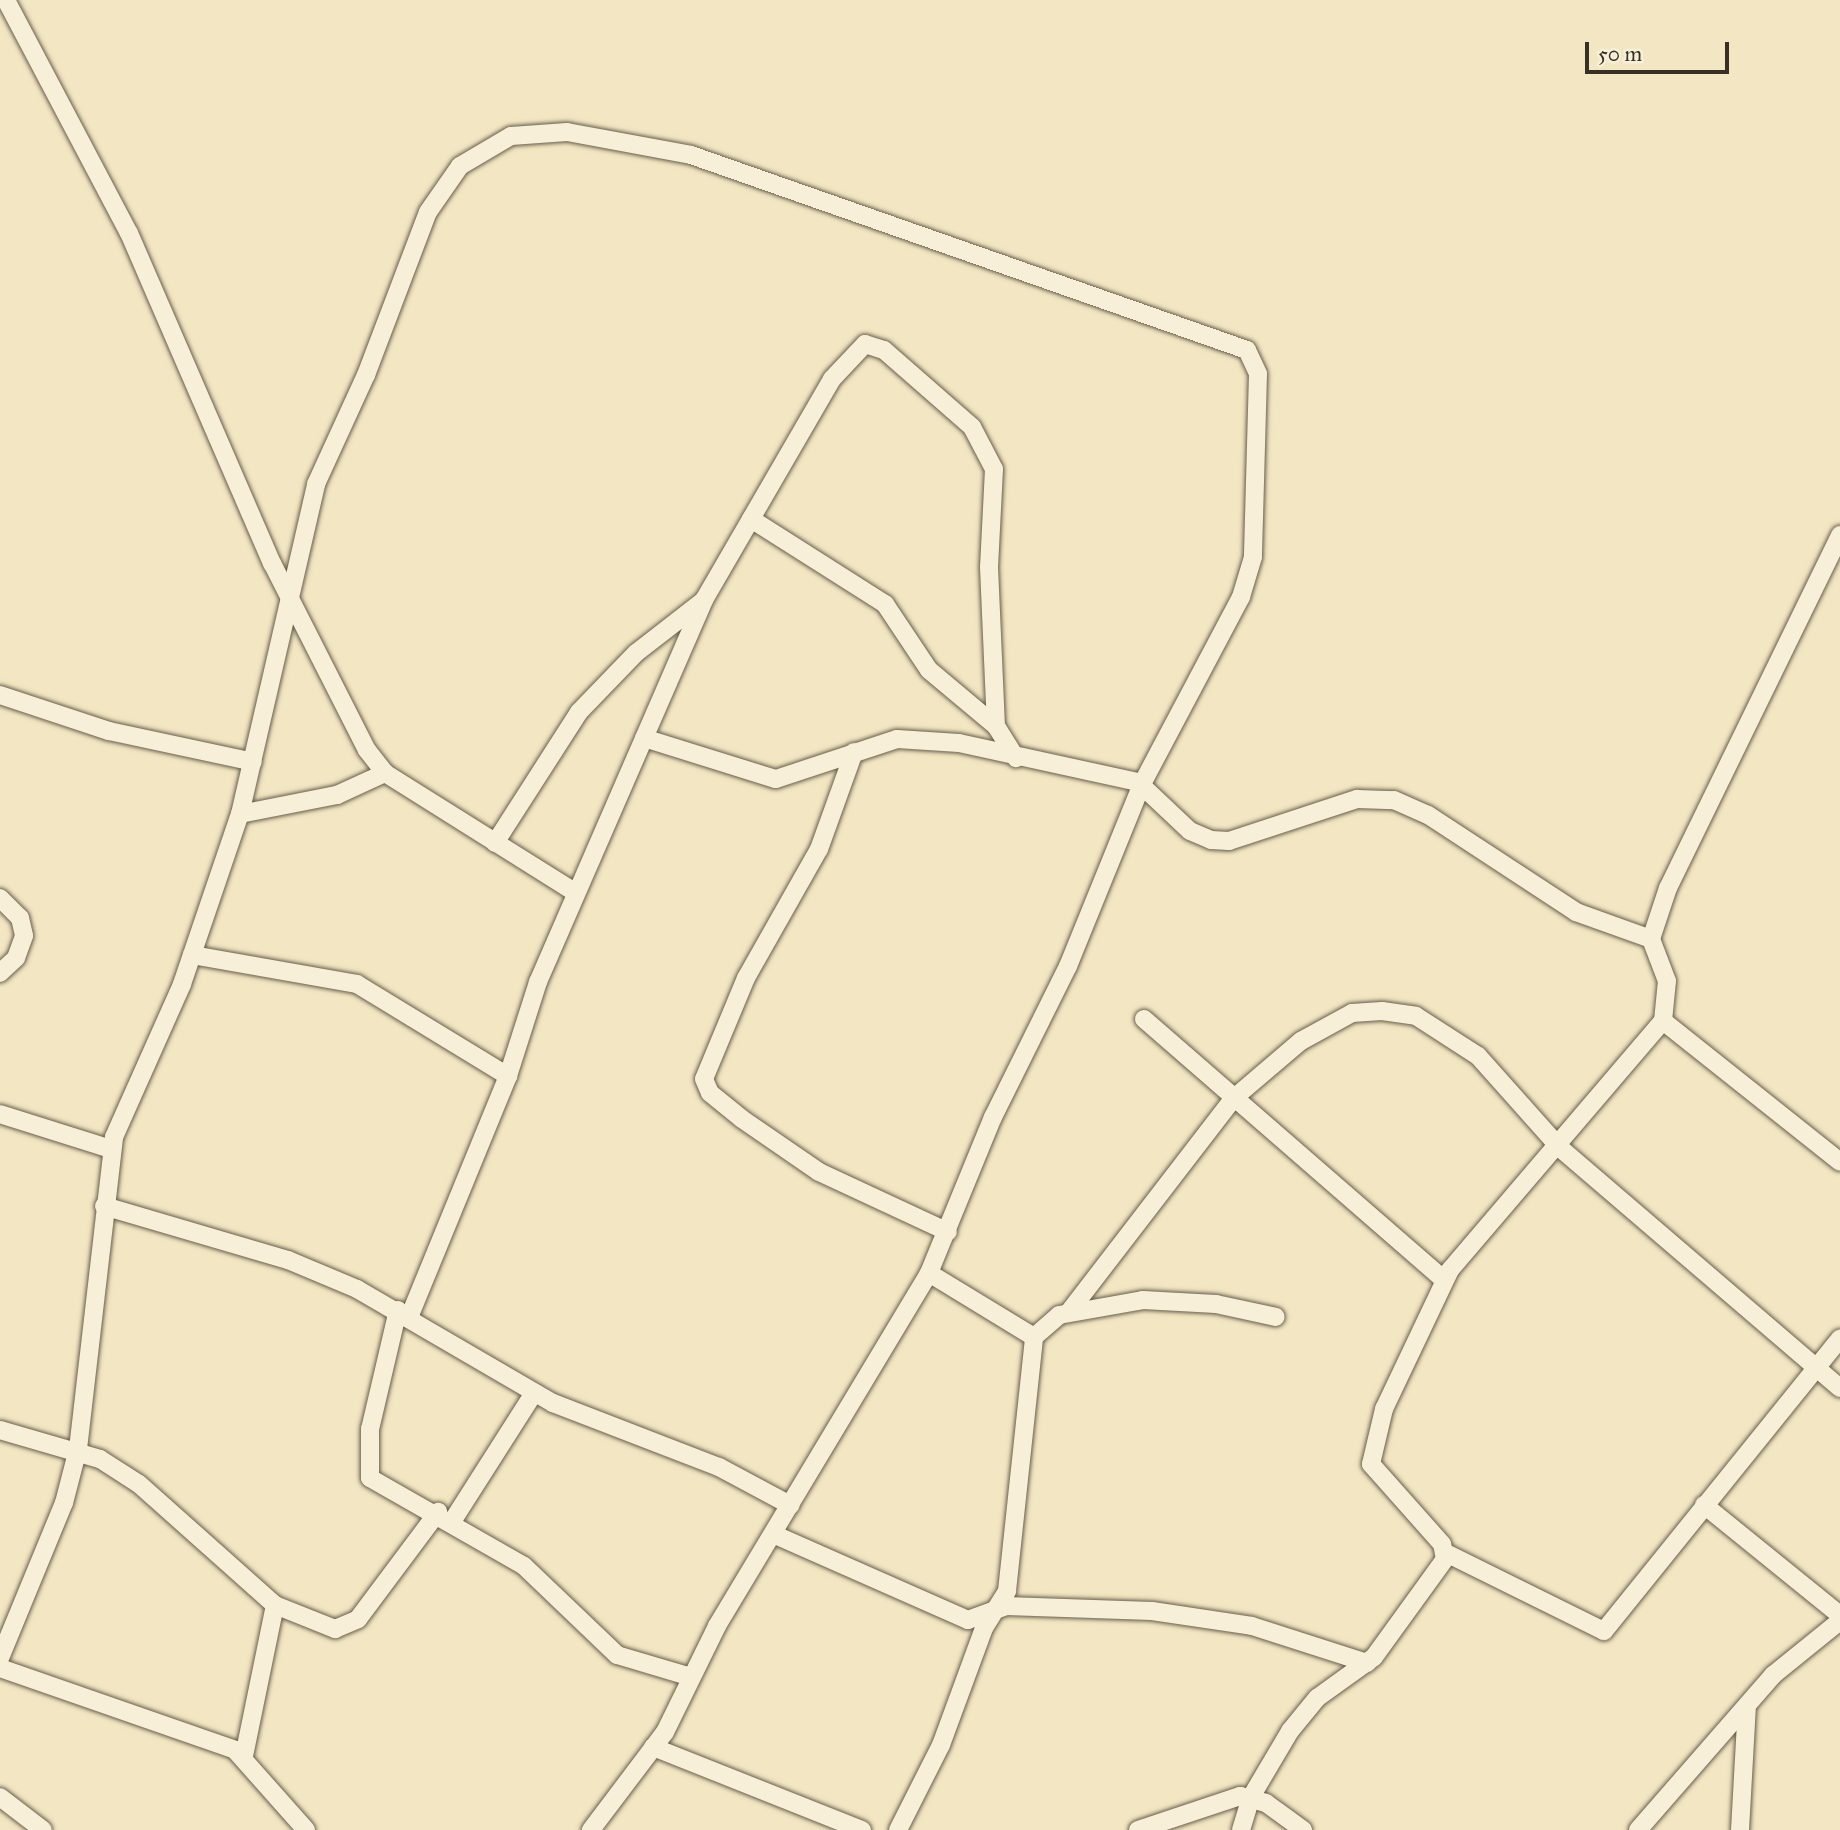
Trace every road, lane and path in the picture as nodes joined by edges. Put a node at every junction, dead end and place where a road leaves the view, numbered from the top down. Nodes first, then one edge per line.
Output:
1 (6, 0) edge
2 (751, 519) junction
3 (1840, 535) edge
4 (290, 599) junction
5 (704, 600) junction
6 (0, 695) edge
7 (996, 726) junction
8 (644, 738) junction
9 (854, 752) junction
10 (1016, 758) junction
11 (253, 762) junction
12 (385, 773) junction
13 (1142, 784) junction
14 (240, 814) junction
15 (495, 843) junction
16 (575, 892) junction
17 (0, 898) edge
18 (1651, 939) junction
19 (192, 955) junction
20 (0, 973) edge
21 (1144, 1019) dead end
22 (1663, 1021) junction
23 (508, 1076) junction
24 (1234, 1098) junction
25 (0, 1114) edge
26 (1560, 1148) junction
27 (111, 1149) junction
28 (1840, 1162) edge
29 (104, 1206) junction
30 (948, 1232) junction
31 (929, 1273) junction
32 (1444, 1280) junction
33 (404, 1312) junction
34 (1069, 1312) junction
35 (1276, 1317) dead end
36 (1034, 1337) junction
37 (1840, 1338) edge
38 (1816, 1365) junction
39 (1840, 1388) edge
40 (534, 1393) junction
41 (0, 1430) edge
42 (78, 1449) junction
43 (790, 1505) junction
44 (1704, 1505) junction
45 (446, 1516) junction
46 (773, 1534) junction
47 (1446, 1553) junction
48 (275, 1605) junction
49 (996, 1608) junction
50 (1840, 1615) edge
51 (1840, 1621) edge
52 (0, 1658) edge
53 (1367, 1663) junction
54 (0, 1668) edge
55 (691, 1677) junction
56 (1747, 1705) junction
57 (653, 1747) junction
58 (244, 1756) junction
59 (0, 1797) edge
60 (1251, 1797) junction
61 (43, 1830) edge
62 (306, 1830) edge
63 (591, 1830) edge
64 (862, 1830) edge
65 (898, 1830) edge
66 (1138, 1830) edge
67 (1241, 1830) edge
68 (1303, 1830) edge
69 (1638, 1830) edge
70 (1740, 1830) edge

1 - 4 street
2 - 5 street
2 - 7 street
2 - 7 street
3 - 18 street
4 - 11 street
4 - 12 street
4 - 13 street
5 - 8 street
5 - 15 street
6 - 11 street
7 - 10 street
8 - 9 street
8 - 16 street
9 - 10 street
9 - 30 street
10 - 13 street
11 - 14 street
12 - 14 street
12 - 15 street
13 - 18 street
13 - 30 street
14 - 19 street
15 - 16 street
16 - 23 street
17 - 20 street
18 - 22 street
19 - 23 street
19 - 27 street
21 - 24 street
22 - 26 street
22 - 28 street
23 - 33 street
24 - 26 street
24 - 32 street
24 - 34 street
25 - 27 street
26 - 32 street
26 - 38 street
27 - 29 street
29 - 33 street
29 - 42 street
30 - 31 street
31 - 36 street
31 - 43 street
32 - 47 street
33 - 40 street
33 - 45 street
34 - 35 street
34 - 36 street
36 - 49 street
37 - 38 street
38 - 39 street
38 - 44 street
40 - 43 street
40 - 45 street
41 - 42 street
42 - 48 street
42 - 52 street
43 - 46 street
44 - 47 street
44 - 50 street
45 - 48 street
45 - 55 street
46 - 49 street
46 - 55 street
47 - 53 street
48 - 58 street
49 - 53 street
49 - 65 street
51 - 56 street
53 - 60 street
54 - 58 street
55 - 57 street
56 - 69 street
56 - 70 street
57 - 63 street
57 - 64 street
58 - 62 street
59 - 61 street
60 - 66 street
60 - 67 street
60 - 68 street

